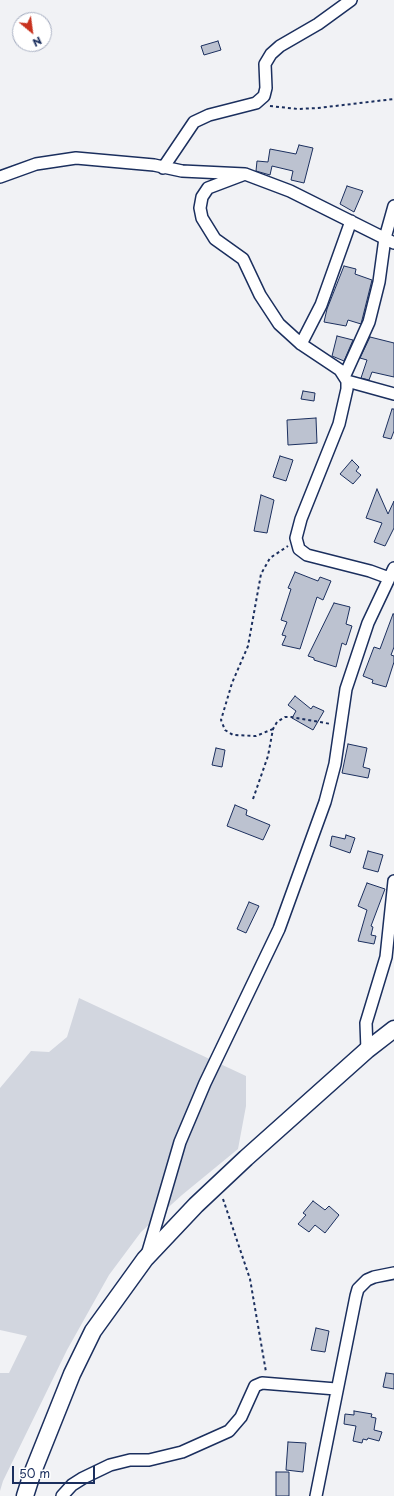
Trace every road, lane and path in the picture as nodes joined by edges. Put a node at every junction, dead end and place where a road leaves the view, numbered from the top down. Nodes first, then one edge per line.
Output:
1 (351, 0) edge
2 (394, 99) edge
3 (256, 103) junction
4 (163, 168) junction
5 (245, 174) junction
6 (0, 177) edge
7 (394, 206) edge
8 (351, 221) junction
9 (390, 240) edge
10 (301, 344) junction
11 (346, 378) junction
12 (394, 394) edge
13 (297, 542) junction
14 (392, 573) edge
15 (340, 726) junction
16 (273, 729) junction
17 (253, 799) dead end
18 (394, 881) edge
19 (394, 1028) edge
20 (367, 1050) junction
21 (218, 1184) junction
22 (145, 1259) junction
23 (394, 1273) edge
24 (268, 1383) junction
25 (336, 1388) junction
26 (25, 1496) edge
27 (62, 1496) edge
28 (316, 1496) edge

1 - 3 street
2 - 3 path
3 - 4 street
4 - 5 street
4 - 6 street
5 - 8 street
5 - 10 street
7 - 9 street
8 - 9 street
8 - 10 street
9 - 11 street
10 - 11 street
11 - 12 street
11 - 13 street
13 - 14 street
13 - 16 path
14 - 15 street
15 - 16 path
15 - 22 street
16 - 17 path
18 - 20 street
19 - 20 main road
20 - 21 main road
21 - 22 main road
21 - 24 path
22 - 26 main road
23 - 25 street
24 - 25 street
24 - 27 street
25 - 28 street

